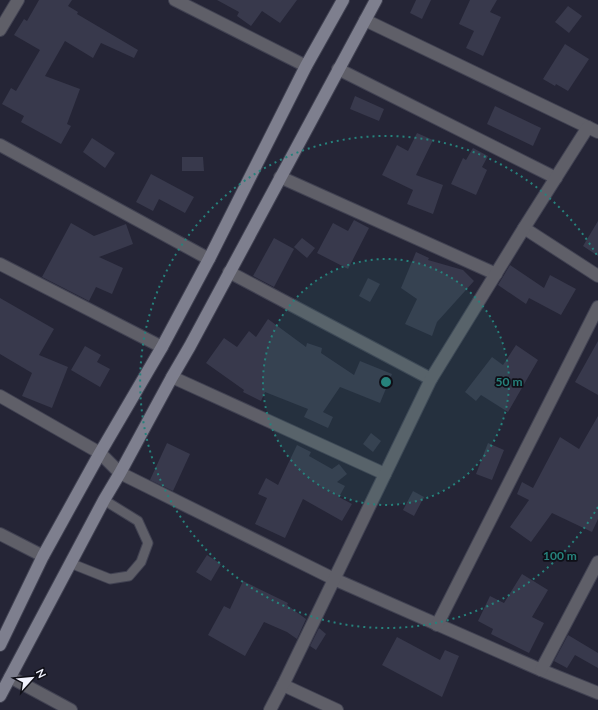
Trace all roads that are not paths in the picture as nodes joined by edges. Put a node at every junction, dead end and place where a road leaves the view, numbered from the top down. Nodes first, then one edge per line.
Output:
1 (18, 0) edge
2 (175, 0) edge
3 (344, 0) edge
4 (376, 0) edge
5 (365, 20) junction
6 (0, 30) edge
7 (306, 66) junction
8 (338, 69) junction
9 (593, 129) edge
10 (0, 145) edge
11 (280, 177) junction
12 (556, 178) junction
13 (524, 228) junction
14 (209, 259) junction
15 (0, 264) edge
16 (229, 272) junction
17 (496, 274) junction
18 (598, 276) edge
19 (598, 307) edge
20 (162, 347) junction
21 (172, 377) junction
22 (431, 379) junction
23 (0, 396) edge
24 (100, 452) junction
25 (120, 473) junction
26 (385, 474) junction
27 (104, 500) junction
28 (0, 534) edge
29 (43, 556) junction
30 (598, 562) edge
31 (70, 564) junction
32 (334, 579) junction
33 (437, 625) junction
34 (0, 645) edge
35 (541, 670) junction
36 (10, 677) junction
37 (283, 685) junction
38 (598, 693) edge
39 (0, 696) edge
40 (72, 710) edge
41 (270, 710) edge
42 (336, 710) edge

1 - 6 street
2 - 7 street
3 - 7 main road
4 - 5 main road
5 - 8 main road
5 - 9 street
7 - 14 main road
8 - 11 main road
8 - 12 street
9 - 12 street
10 - 14 street
11 - 16 main road
11 - 17 street
12 - 13 street
13 - 17 street
13 - 18 street
14 - 20 main road
15 - 20 street
16 - 21 main road
16 - 22 street
17 - 22 street
19 - 33 street
20 - 24 main road
21 - 25 main road
21 - 26 street
22 - 26 street
23 - 24 street
24 - 25 street
24 - 29 main road
25 - 27 main road
25 - 32 street
26 - 32 street
27 - 31 main road
27 - 31 lane
28 - 29 street
29 - 34 main road
30 - 35 street
31 - 36 main road
32 - 33 street
32 - 37 street
33 - 35 street
35 - 38 street
36 - 39 main road
36 - 40 street
37 - 41 street
37 - 42 street

